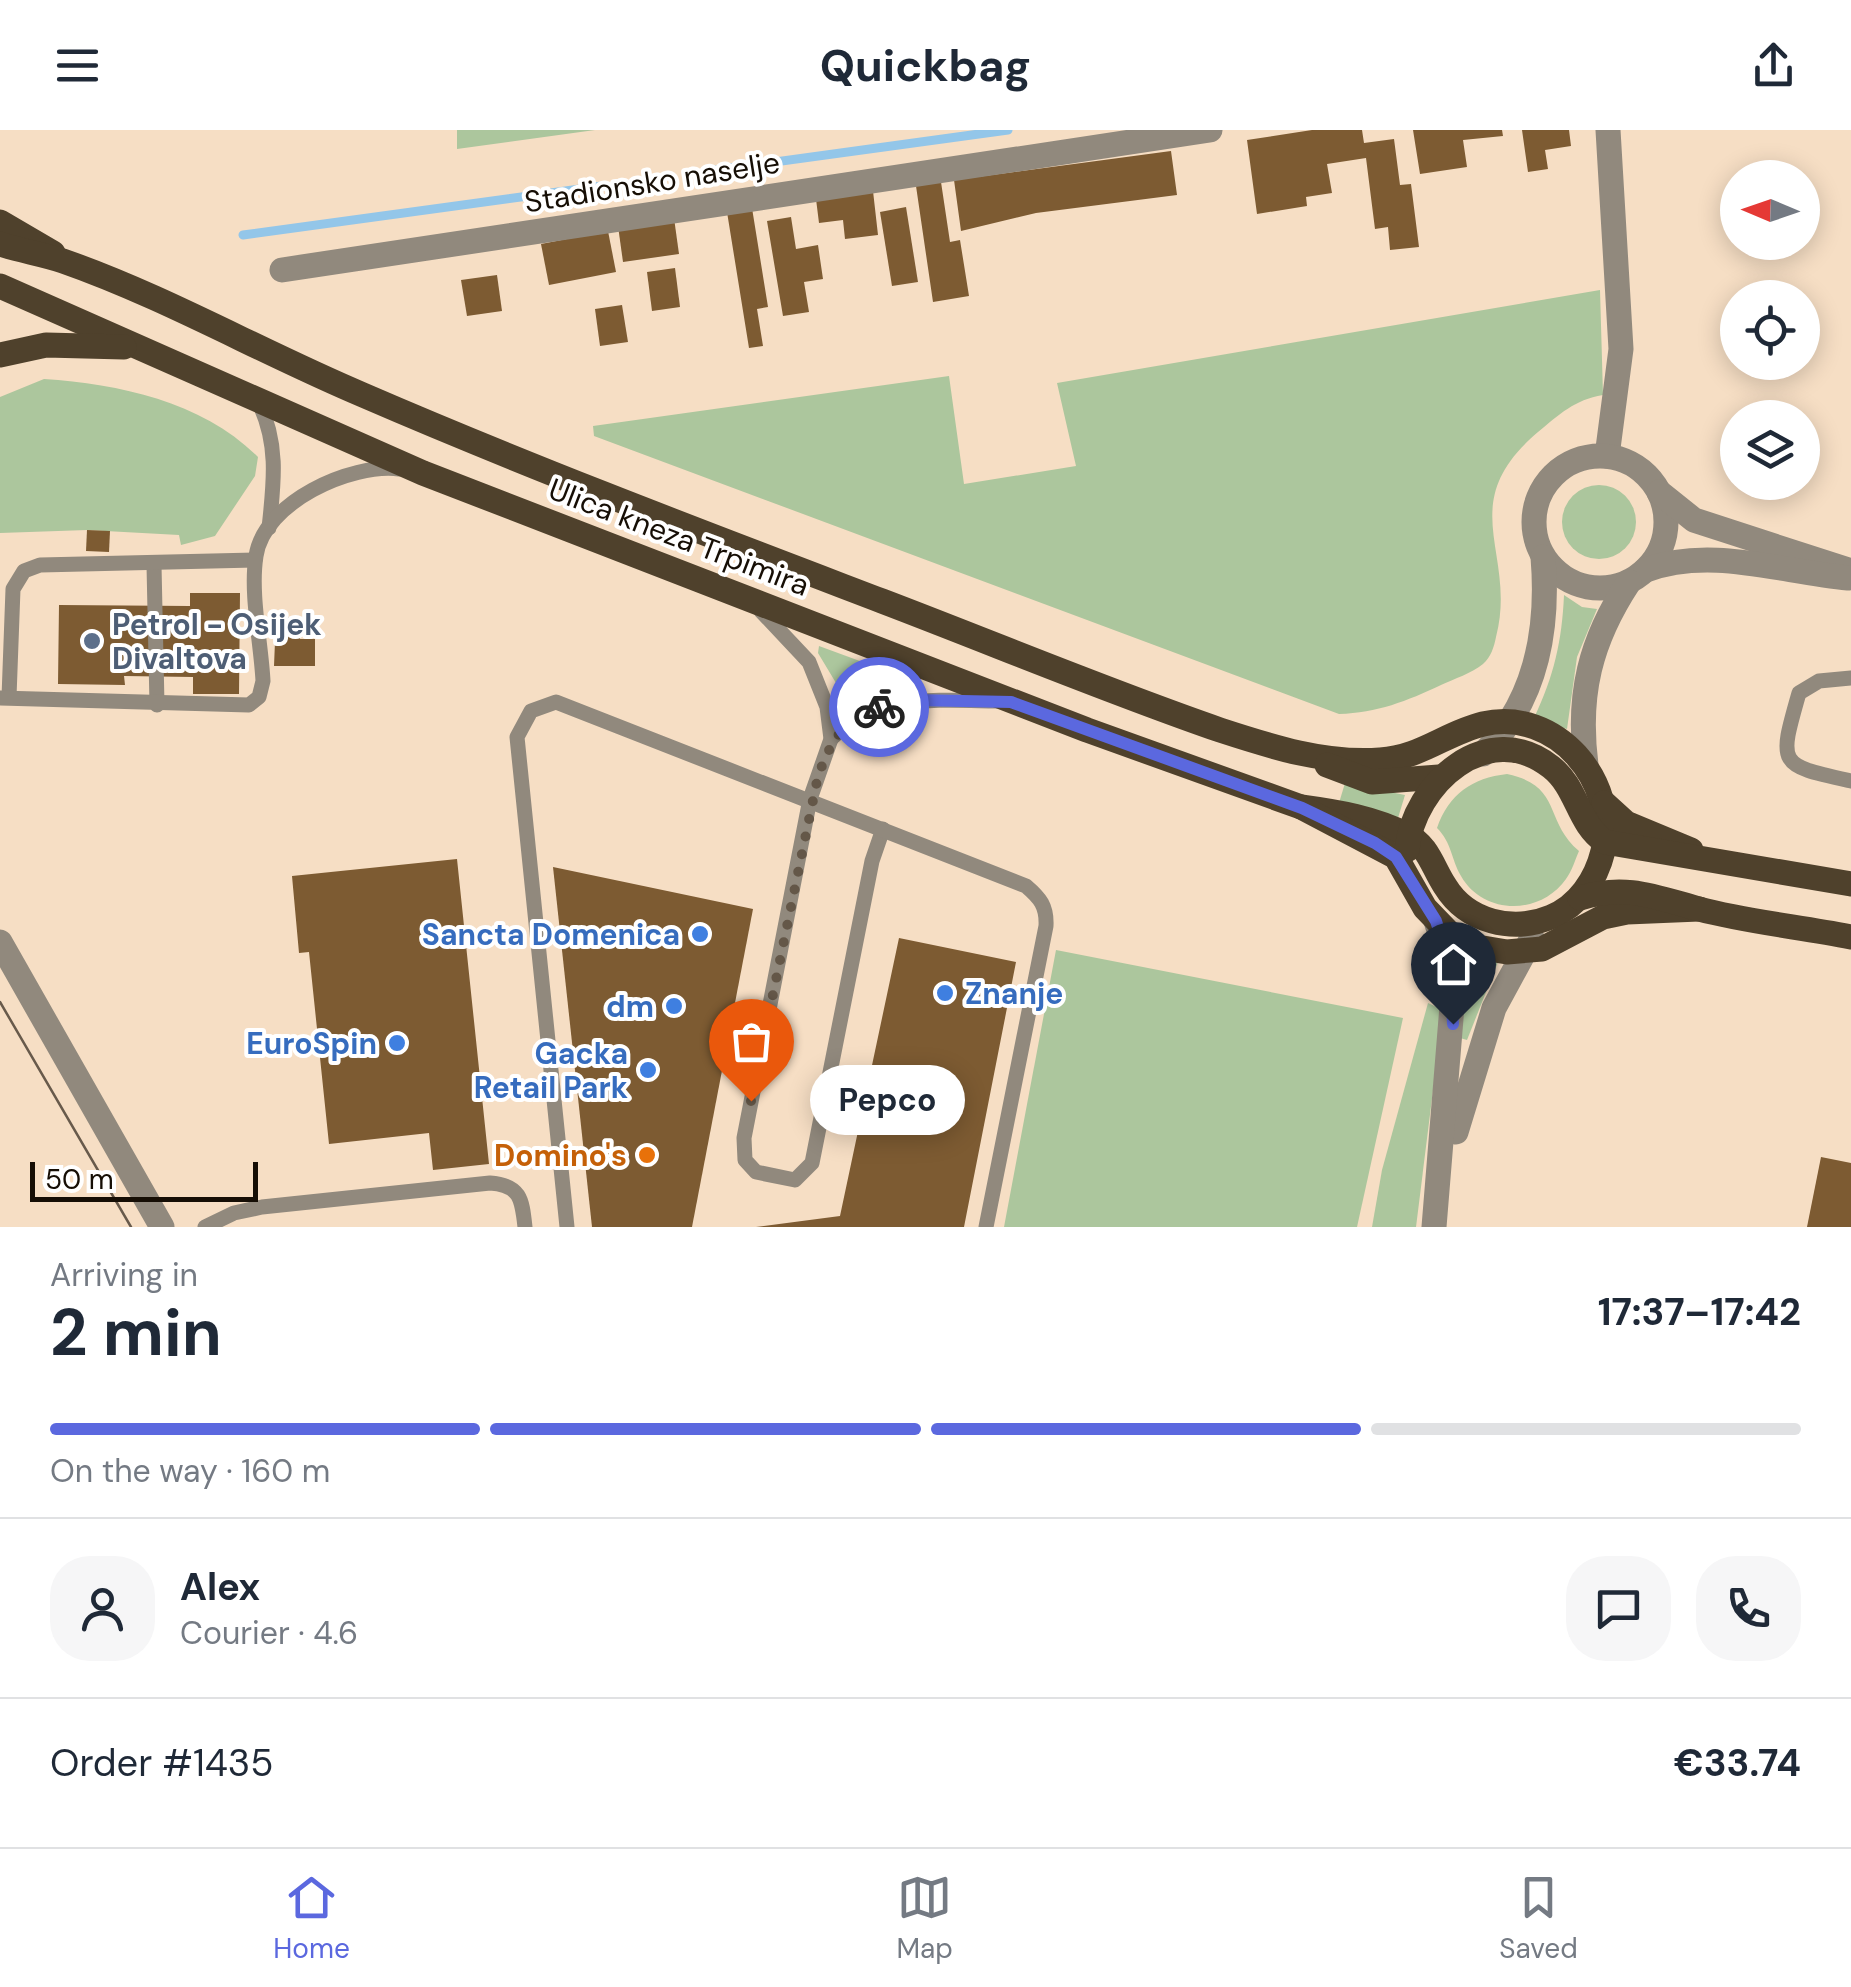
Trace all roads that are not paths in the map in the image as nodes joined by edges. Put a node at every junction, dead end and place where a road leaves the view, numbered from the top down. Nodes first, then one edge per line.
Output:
1 (1210, 130) edge
2 (1608, 130) edge
3 (0, 222) edge
4 (0, 244) edge
5 (61, 260) junction
6 (282, 270) dead end
7 (0, 286) edge
8 (0, 302) edge
9 (41, 306) junction
10 (150, 349) junction
11 (0, 355) edge
12 (258, 400) junction
13 (1606, 456) junction
14 (423, 472) junction
15 (1659, 492) junction
16 (268, 528) junction
17 (1543, 556) junction
18 (255, 560) junction
19 (154, 565) junction
20 (1851, 574) edge
21 (1637, 576) junction
22 (741, 596) junction
23 (1851, 678) edge
24 (4, 698) edge
25 (1011, 702) junction
26 (157, 705) junction
27 (1510, 723) junction
28 (831, 739) junction
29 (1482, 754) junction
30 (1314, 758) junction
31 (1586, 765) junction
32 (1438, 777) junction
33 (1851, 780) edge
34 (810, 799) junction
35 (1604, 803) junction
36 (1302, 808) junction
37 (884, 828) junction
38 (1408, 835) junction
39 (1605, 842) junction
40 (1705, 856) junction
41 (1409, 874) junction
42 (1851, 884) edge
43 (1580, 898) junction
44 (1699, 909) junction
45 (1436, 921) junction
46 (1543, 921) junction
47 (1851, 937) edge
48 (0, 942) edge
49 (1523, 952) junction
50 (1440, 1190) junction
51 (162, 1227) edge
52 (205, 1227) edge
53 (525, 1227) edge
54 (567, 1227) edge
55 (986, 1227) edge
56 (1434, 1227) edge

1 - 6 street, Stadionsko naselje
2 - 13 street
3 - 5 main road, Ulica kneza Trpimira
4 - 5 main road, Ulica kneza Trpimira
5 - 30 main road, Ulica kneza Trpimira
7 - 9 main road, Ulica kneza Trpimira
8 - 9 main road, Ulica kneza Trpimira
9 - 10 main road, Ulica kneza Trpimira
10 - 11 main road
10 - 12 main road, Ulica kneza Trpimira
12 - 14 main road, Ulica kneza Trpimira
12 - 16 lane
13 - 15 street
13 - 17 street
14 - 16 lane
14 - 22 main road, Ulica kneza Trpimira
15 - 20 street
15 - 21 street
16 - 18 lane
17 - 21 street
17 - 27 street
18 - 19 lane
18 - 26 lane
19 - 24 lane
19 - 26 lane
20 - 21 street
21 - 31 street
22 - 25 main road, Ulica kneza Trpimira
22 - 28 lane
23 - 33 lane
24 - 26 lane
25 - 28 lane
25 - 36 main road, Ulica kneza Trpimira
27 - 29 street
27 - 30 main road
27 - 31 main road
28 - 34 lane
29 - 32 main road
29 - 39 main road
30 - 32 main road
31 - 35 main road
32 - 38 main road
34 - 37 lane
34 - 37 lane
34 - 54 lane
35 - 39 main road
35 - 40 main road
36 - 38 main road
36 - 41 main road
37 - 55 lane
38 - 41 main road
38 - 46 main road
39 - 40 main road
39 - 43 main road
40 - 42 main road
41 - 45 main road
43 - 44 main road
43 - 46 main road
44 - 47 main road
44 - 49 main road
45 - 49 main road
45 - 50 street
46 - 49 street
48 - 51 street
49 - 50 street
50 - 56 street
52 - 53 lane

